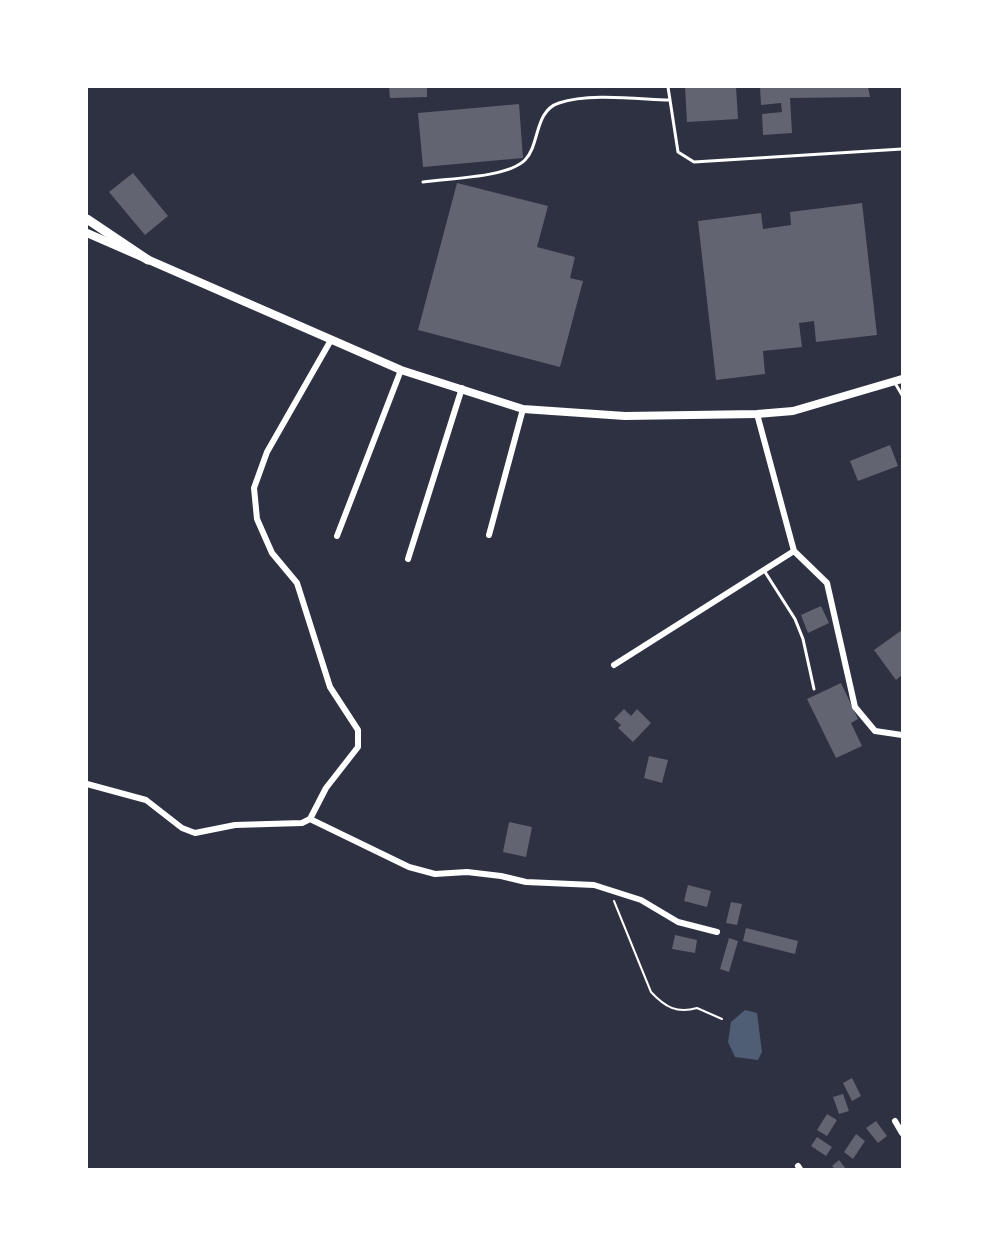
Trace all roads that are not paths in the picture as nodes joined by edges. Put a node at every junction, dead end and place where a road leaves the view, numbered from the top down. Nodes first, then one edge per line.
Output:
1 (668, 87) edge
2 (669, 100) junction
3 (902, 149) edge
4 (423, 182) dead end
5 (87, 219) edge
6 (87, 233) edge
7 (148, 260) junction
8 (332, 340) junction
9 (400, 370) junction
10 (898, 380) edge
11 (462, 388) junction
12 (902, 395) edge
13 (523, 409) junction
14 (757, 414) junction
15 (489, 535) dead end
16 (337, 536) dead end
17 (794, 551) junction
18 (408, 559) dead end
19 (764, 570) junction
20 (614, 665) dead end
21 (814, 689) dead end
22 (902, 735) edge
23 (87, 784) edge
24 (310, 819) junction
25 (717, 932) dead end
26 (895, 1120) dead end
27 (902, 1133) edge

1 - 2 lane
2 - 3 lane
2 - 4 lane
5 - 7 main road
6 - 7 main road
7 - 8 main road
8 - 9 main road
8 - 24 street
9 - 11 main road
9 - 16 street
10 - 12 lane
10 - 14 main road
11 - 13 main road
11 - 18 street
13 - 14 main road
13 - 15 street
14 - 17 street
17 - 19 street
17 - 22 street
19 - 20 street
19 - 21 lane
23 - 24 street
24 - 25 street
26 - 27 street

